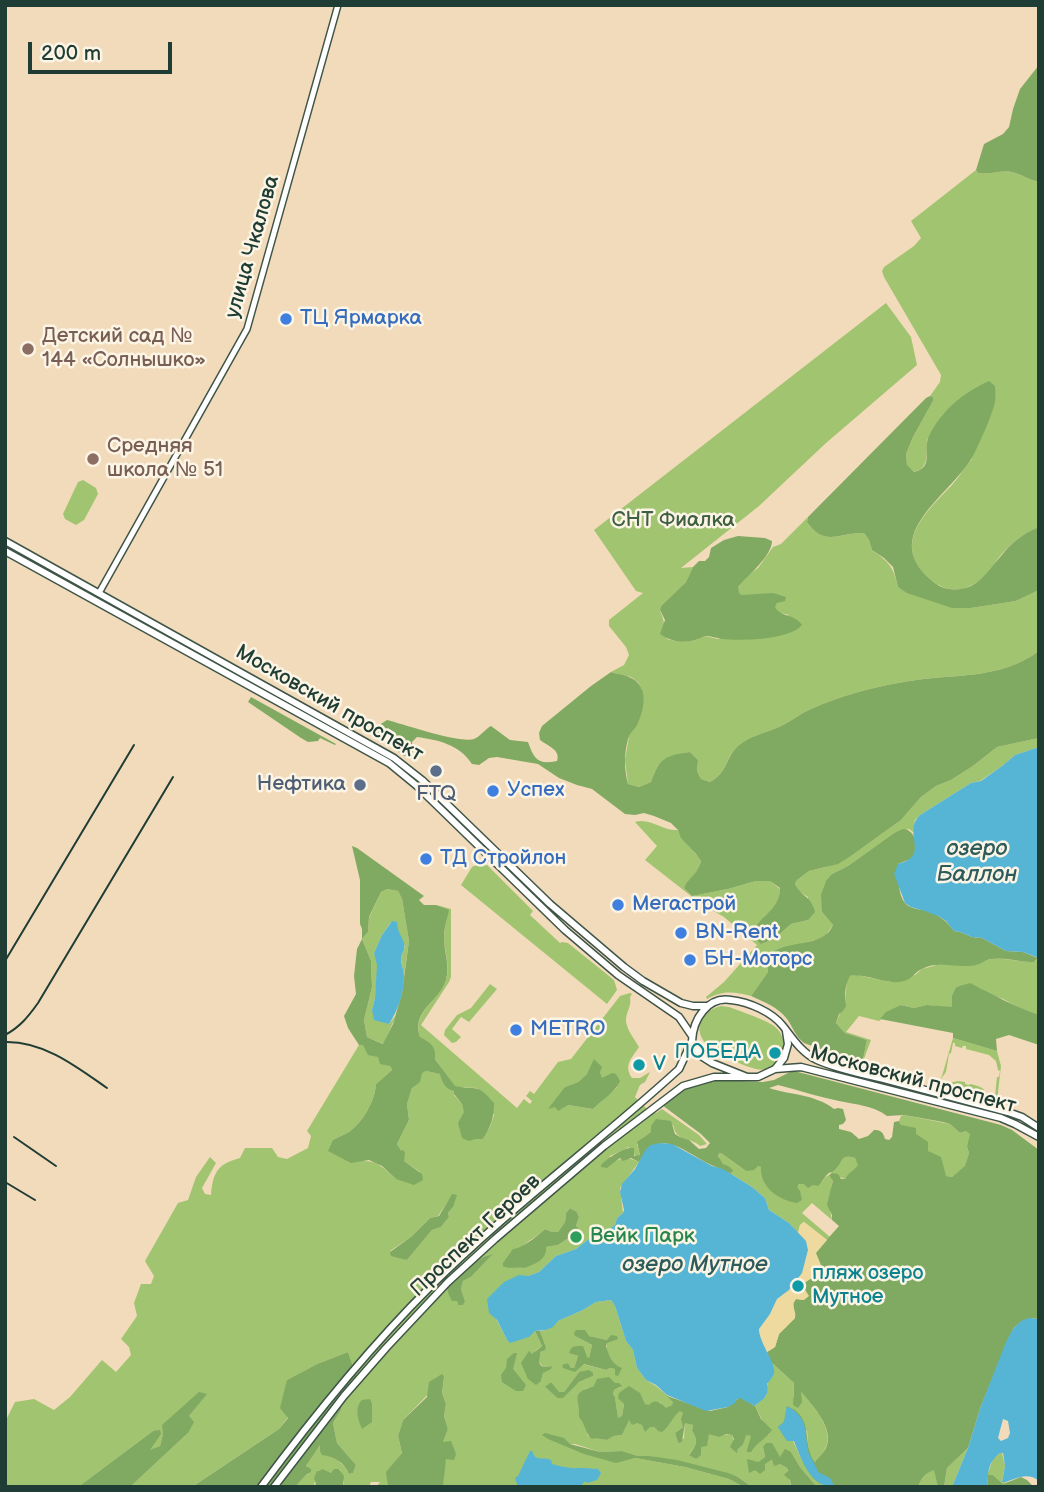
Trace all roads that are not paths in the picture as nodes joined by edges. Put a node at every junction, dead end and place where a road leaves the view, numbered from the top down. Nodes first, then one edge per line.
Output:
1 (338, 5) edge
2 (5, 541) edge
3 (5, 551) edge
4 (29, 554) junction
5 (24, 562) junction
6 (99, 593) junction
7 (487, 843) junction
8 (481, 849) junction
9 (706, 1006) junction
10 (786, 1031) junction
11 (692, 1039) junction
12 (775, 1069) junction
13 (747, 1077) junction
14 (1039, 1128) edge
15 (1039, 1137) edge
16 (261, 1487) edge
17 (274, 1487) edge

1 - 6 street, улица Чкалова
2 - 4 main road, Московский проспект
3 - 5 main road, Московский проспект
4 - 5 main road
4 - 6 main road, Московский проспект
5 - 8 main road, Московский проспект
6 - 7 main road, Московский проспект
7 - 8 main road
7 - 9 main road, Московский проспект
8 - 11 main road, Московский проспект
9 - 10 main road
9 - 11 main road
10 - 12 main road
10 - 14 main road, Московский проспект
11 - 13 main road
11 - 16 main road, Проспект Героев
12 - 13 main road
12 - 15 main road, Московский проспект
13 - 17 main road, Проспект Героев

